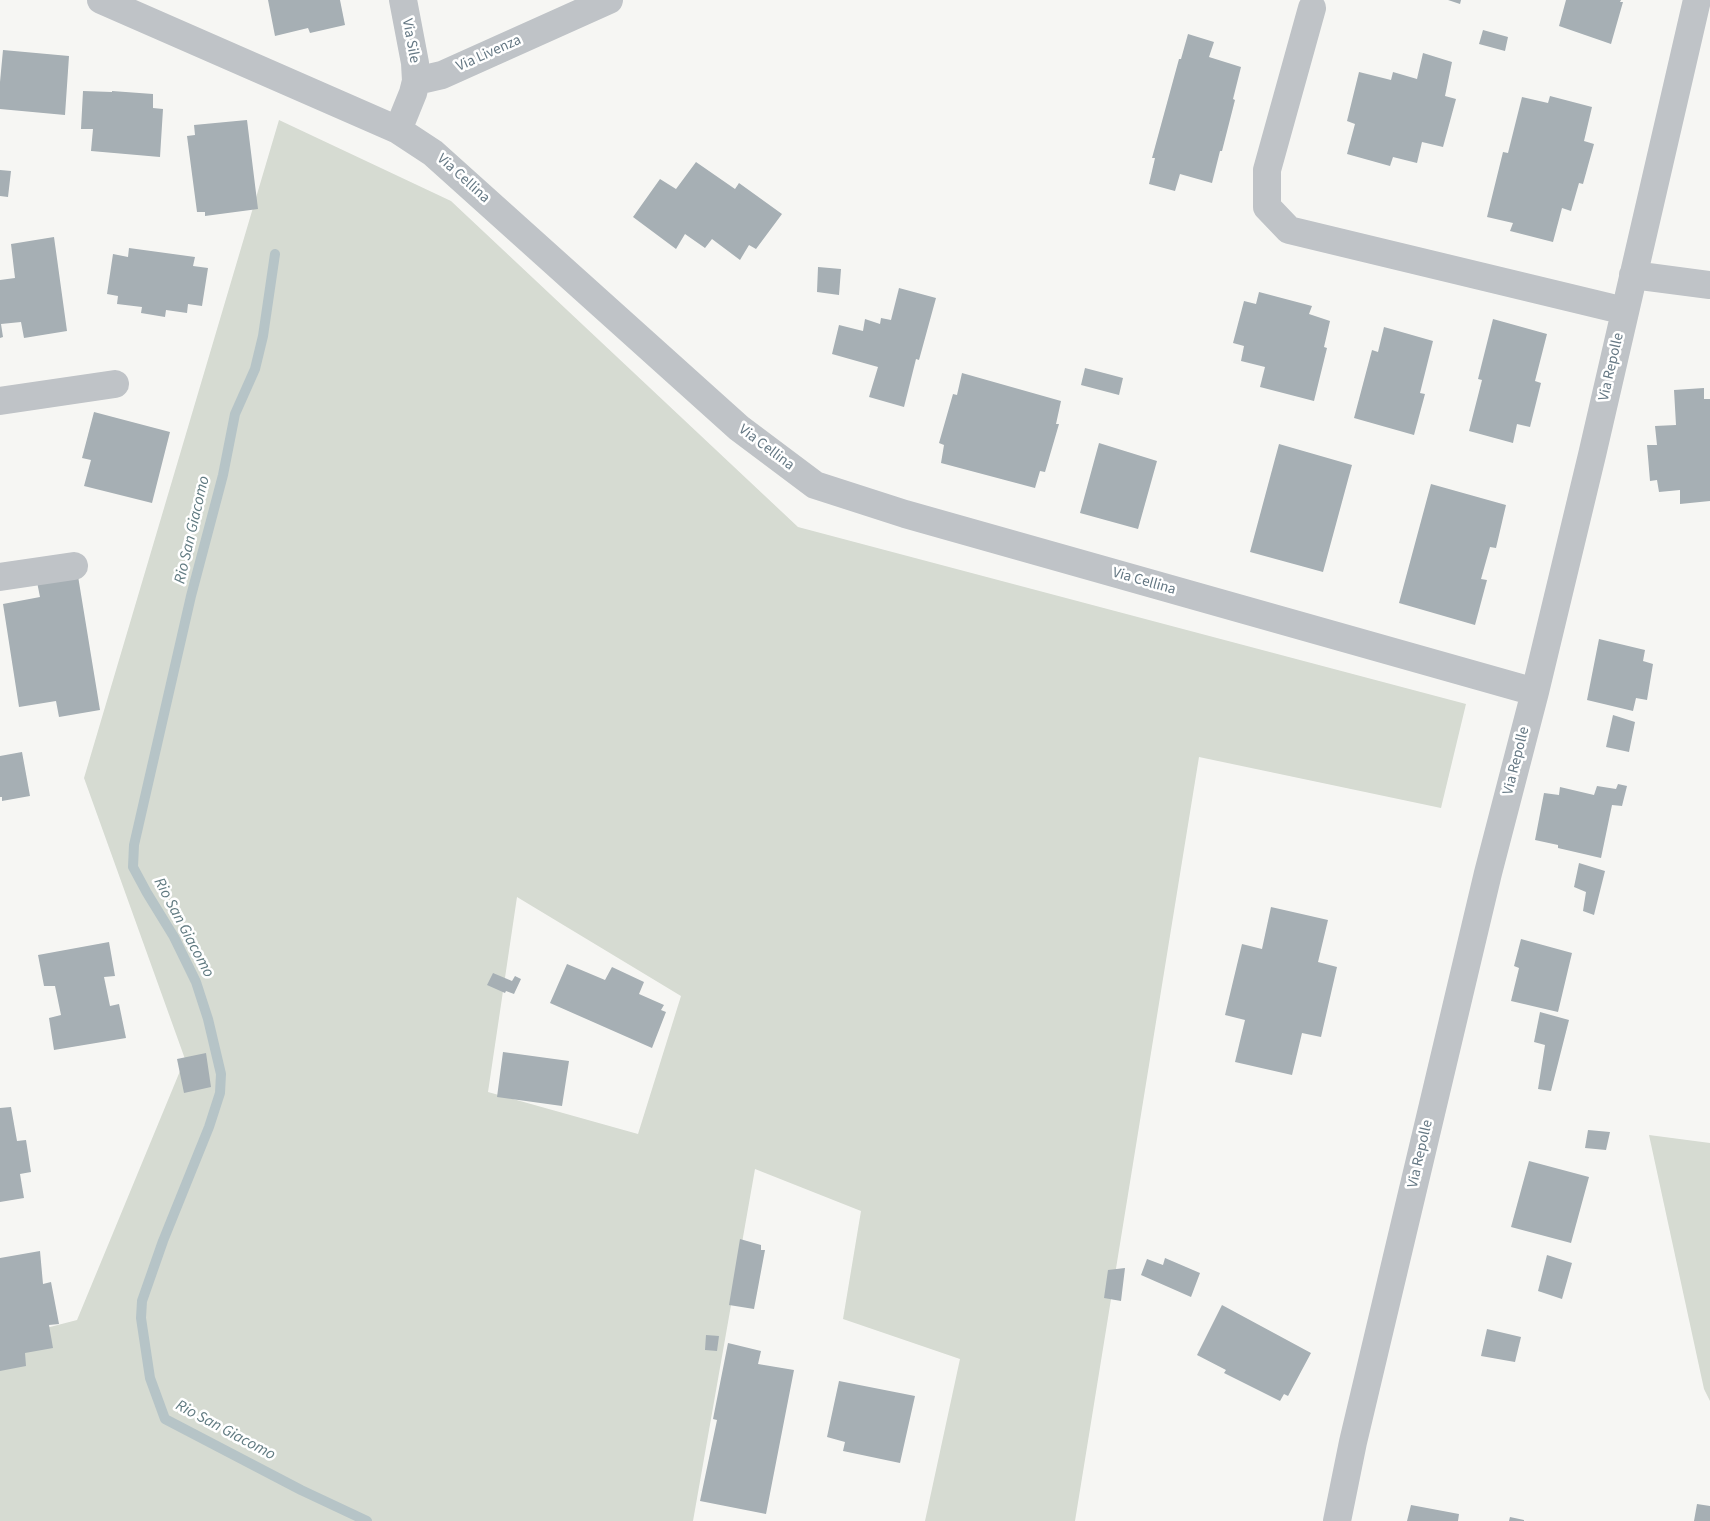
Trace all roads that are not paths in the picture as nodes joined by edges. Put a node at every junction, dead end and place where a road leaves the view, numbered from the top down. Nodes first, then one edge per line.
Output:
1 (101, 0) edge
2 (403, 0) edge
3 (608, 0) edge
4 (1697, 0) edge
5 (1312, 8) dead end
6 (416, 81) junction
7 (398, 130) junction
8 (1633, 275) junction
9 (1710, 285) edge
10 (1625, 311) junction
11 (115, 384) dead end
12 (0, 401) edge
13 (74, 566) dead end
14 (0, 577) edge
15 (1535, 692) junction
16 (1337, 1521) edge

1 - 7 street, Via Cellina
2 - 6 street, Via Sile
3 - 6 street, Via Livenza
4 - 8 street, Via Repolle
5 - 10 street
6 - 7 street
7 - 15 street, Via Cellina
8 - 9 street
8 - 10 street, Via Repolle
10 - 15 street, Via Repolle
11 - 12 street
13 - 14 street
15 - 16 street, Via Repolle

